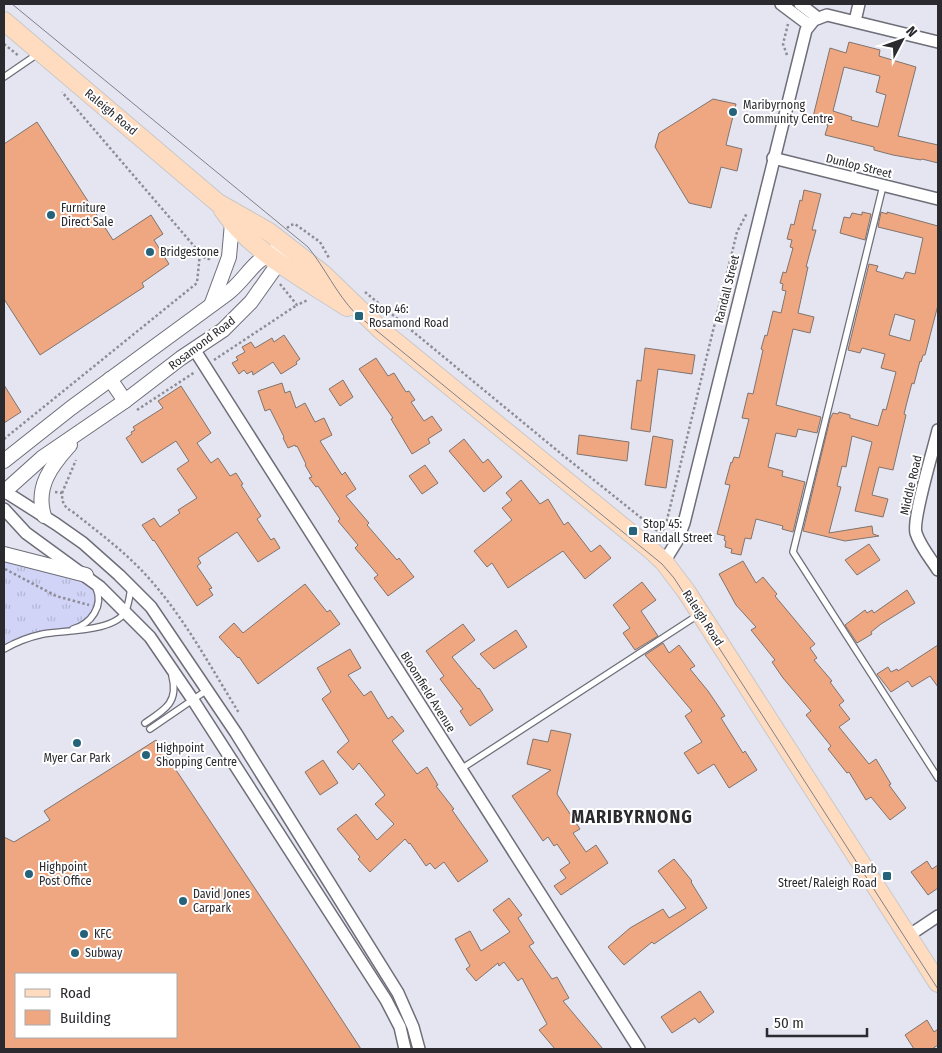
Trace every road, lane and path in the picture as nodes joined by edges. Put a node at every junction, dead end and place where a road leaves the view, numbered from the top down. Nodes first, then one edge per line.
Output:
1 (781, 4) edge
2 (800, 4) edge
3 (859, 4) edge
4 (789, 17) dead end
5 (4, 21) edge
6 (813, 21) junction
7 (855, 21) junction
8 (938, 42) edge
9 (41, 52) junction
10 (785, 63) dead end
11 (4, 77) edge
12 (61, 91) dead end
13 (773, 158) junction
14 (883, 186) junction
15 (938, 199) edge
16 (218, 203) junction
17 (749, 205) dead end
18 (232, 223) junction
19 (278, 250) junction
20 (333, 264) dead end
21 (364, 290) dead end
22 (212, 304) junction
23 (166, 339) junction
24 (194, 349) junction
25 (180, 358) junction
26 (110, 379) junction
27 (125, 402) junction
28 (938, 430) edge
29 (82, 431) junction
30 (4, 439) edge
31 (78, 454) dead end
32 (4, 461) edge
33 (4, 491) edge
34 (62, 493) dead end
35 (4, 509) edge
36 (44, 516) junction
37 (4, 554) edge
38 (664, 562) junction
39 (4, 568) edge
40 (938, 570) edge
41 (86, 575) junction
42 (132, 586) junction
43 (97, 607) junction
44 (126, 611) junction
45 (700, 613) junction
46 (62, 632) junction
47 (4, 649) edge
48 (168, 662) junction
49 (207, 690) junction
50 (193, 700) junction
51 (145, 723) dead end
52 (150, 729) dead end
53 (461, 769) junction
54 (938, 778) edge
55 (938, 916) edge
56 (360, 934) junction
57 (908, 936) junction
58 (349, 942) junction
59 (938, 983) edge
60 (405, 1049) edge
61 (419, 1049) edge
62 (638, 1049) edge

1 - 6 street
2 - 6 street
3 - 7 street
4 - 10 path
5 - 9 main road, Raleigh Road
6 - 7 street
6 - 13 street, Randall Street
7 - 8 street
9 - 11 lane
9 - 16 main road, Raleigh Road
12 - 30 path
13 - 14 street, Dunlop Street
13 - 38 street, Randall Street
14 - 15 street, Dunlop Street
14 - 54 lane
16 - 18 main road, Raleigh Road
16 - 19 main road, Raleigh Road
17 - 21 path
18 - 19 main road, Raleigh Road
18 - 22 street
19 - 20 path
19 - 22 street, Rosamond Road
19 - 24 street, Rosamond Road
19 - 38 main road, Raleigh Road
22 - 23 street, Rosamond Road
23 - 25 street
23 - 26 street, Rosamond Road
24 - 25 street, Rosamond Road
24 - 53 street, Bloomfield Avenue
25 - 27 street, Rosamond Road
26 - 27 street
26 - 32 street, Rosamond Road
27 - 29 street, Rosamond Road
28 - 40 street, Middle Road
29 - 33 street, Rosamond Road
29 - 36 street
31 - 34 path
33 - 36 street
35 - 41 street
36 - 42 street
37 - 41 street
38 - 45 main road, Raleigh Road
39 - 43 path
41 - 43 lane
41 - 44 street
42 - 44 lane
42 - 49 street
43 - 46 lane
44 - 46 lane
44 - 48 street
45 - 53 lane
45 - 57 main road, Raleigh Road
46 - 47 lane
48 - 50 street
48 - 51 lane
49 - 50 lane
49 - 56 street
50 - 52 lane
50 - 58 street
53 - 62 street, Bloomfield Avenue
55 - 57 street
56 - 58 lane
56 - 61 street
57 - 59 main road, Raleigh Road
58 - 60 street

